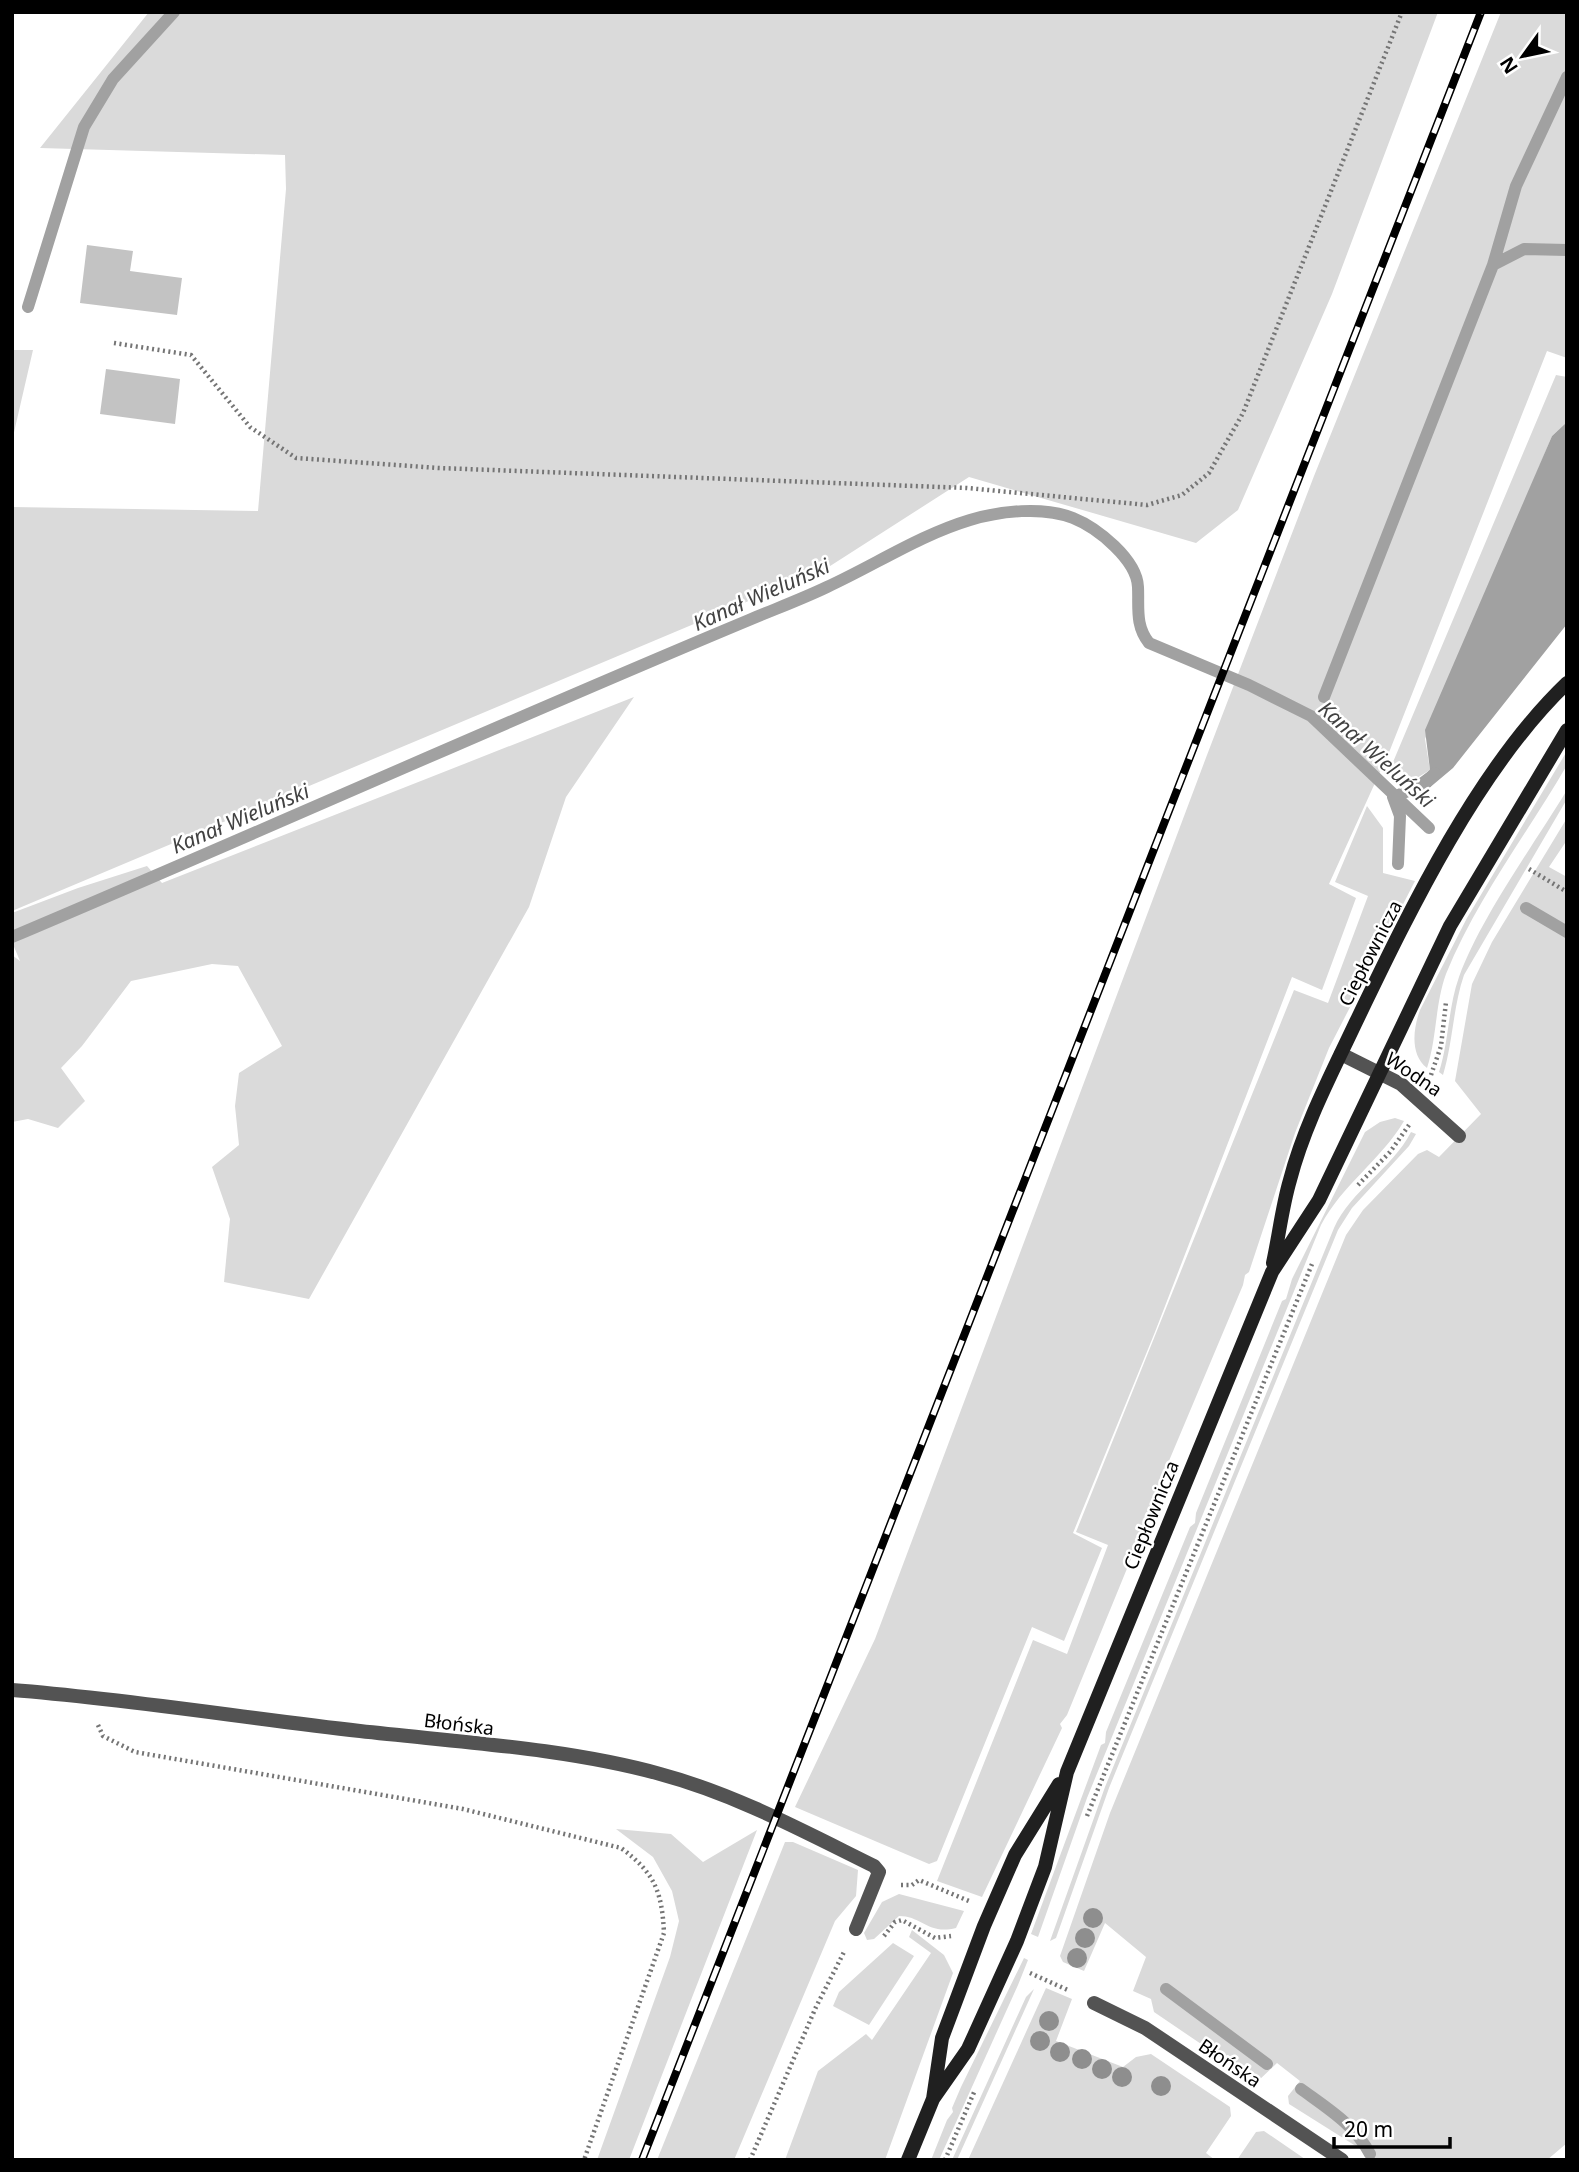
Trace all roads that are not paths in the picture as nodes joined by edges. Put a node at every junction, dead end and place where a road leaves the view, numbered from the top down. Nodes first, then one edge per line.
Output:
1 (1567, 683) edge
2 (1567, 730) edge
3 (1341, 1054) junction
4 (1379, 1072) junction
5 (1459, 1136) dead end
6 (1272, 1272) junction
7 (12, 1690) edge
8 (1067, 1772) junction
9 (856, 1929) road end
10 (1094, 2003) road end
11 (933, 2099) junction
12 (908, 2160) edge
13 (1342, 2160) edge

1 - 3 main road, Ciepłownicza
2 - 4 main road, Ciepłownicza
3 - 4 street, Wodna
3 - 6 main road, Ciepłownicza
4 - 5 street, Wodna
4 - 6 main road, Ciepłownicza
6 - 8 main road, Ciepłownicza
7 - 9 street, Błońska
8 - 11 main road, Ciepłownicza
8 - 11 main road, Ciepłownicza
10 - 13 street, Błońska
11 - 12 main road, Ciepłownicza

